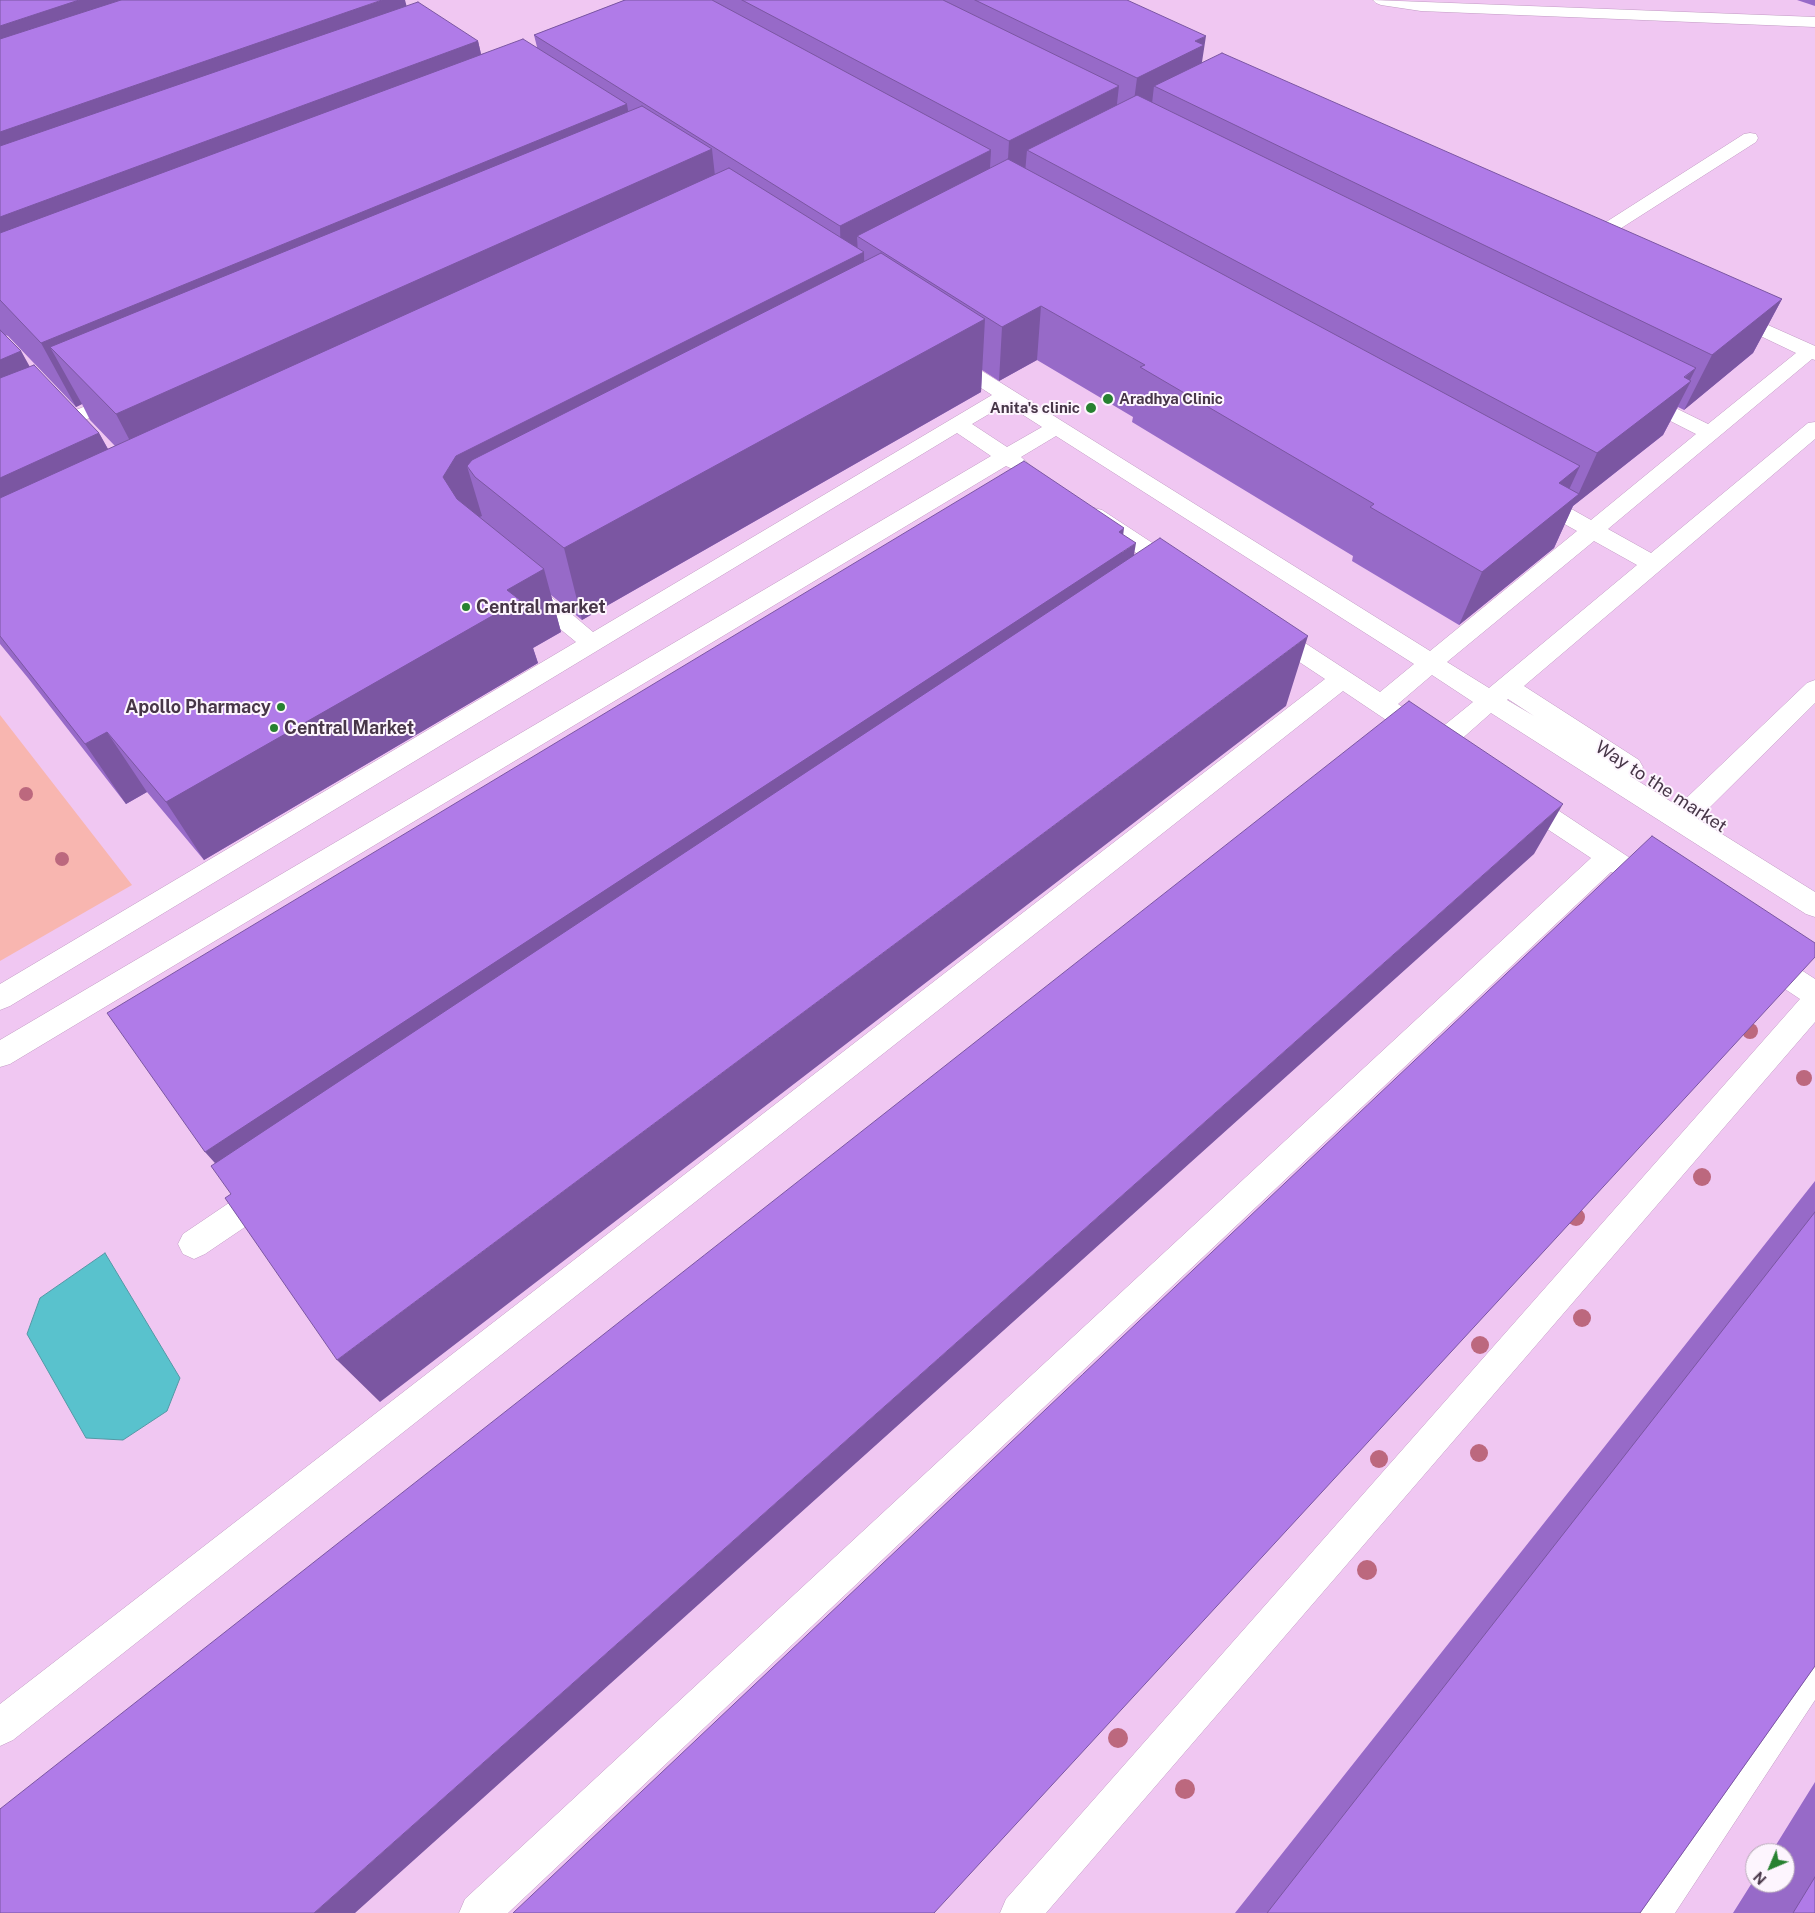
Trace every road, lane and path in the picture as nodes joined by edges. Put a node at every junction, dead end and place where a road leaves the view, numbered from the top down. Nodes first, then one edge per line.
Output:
1 (1381, 0) edge
2 (1502, 0) edge
3 (1640, 0) edge
4 (1526, 10) junction
5 (1680, 17) junction
6 (1815, 22) edge
7 (1750, 138) dead end
8 (1565, 237) edge
9 (1582, 245) junction
10 (1600, 253) edge
11 (1721, 310) edge
12 (1812, 352) edge
13 (940, 353) edge
14 (1622, 389) edge
15 (135, 391) edge
16 (1005, 396) junction
17 (959, 425) junction
18 (1056, 427) junction
19 (1815, 428) edge
20 (1710, 434) junction
21 (0, 449) edge
22 (1006, 456) junction
23 (1040, 479) edge
24 (1515, 487) edge
25 (1073, 501) edge
26 (1593, 530) junction
27 (1653, 564) junction
28 (510, 575) edge
29 (1156, 589) edge
30 (1253, 621) edge
31 (594, 644) junction
32 (1430, 664) junction
33 (1342, 680) junction
34 (1815, 689) edge
35 (1499, 694) junction
36 (1380, 705) junction
37 (1503, 787) edge
38 (1686, 814) junction
39 (1609, 857) junction
40 (1642, 879) edge
41 (1809, 882) edge
42 (1815, 906) edge
43 (1742, 946) edge
44 (1815, 994) edge
45 (0, 998) edge
46 (1815, 1002) edge
47 (0, 1055) edge
48 (284, 1182) edge
49 (194, 1244) dead end
50 (1815, 1667) edge
51 (0, 1727) edge
52 (479, 1913) edge
53 (1020, 1913) edge
54 (1652, 1913) edge

1 - 4 street
2 - 4 street
3 - 5 street
4 - 5 street
5 - 6 street
7 - 9 street
8 - 9 street
9 - 10 street
11 - 12 street
12 - 20 street
13 - 16 street, Way to the market
14 - 20 street
15 - 21 street
16 - 17 street
16 - 18 street, Way to the market
17 - 22 street
17 - 31 street
18 - 22 street
18 - 32 street, Way to the market
19 - 27 street
20 - 26 street
22 - 23 street
22 - 47 street
24 - 26 street
25 - 29 street
26 - 27 street
26 - 32 street
27 - 35 street
28 - 31 street
30 - 33 street
31 - 45 street
32 - 35 street, Way to the market
32 - 36 street
33 - 36 street
33 - 51 street
34 - 38 street
35 - 36 street
35 - 38 street, Way to the market
37 - 39 street
38 - 41 street, Way to the market
38 - 42 street
39 - 40 street
39 - 52 street
43 - 44 street
46 - 53 street
48 - 49 street
50 - 54 street

